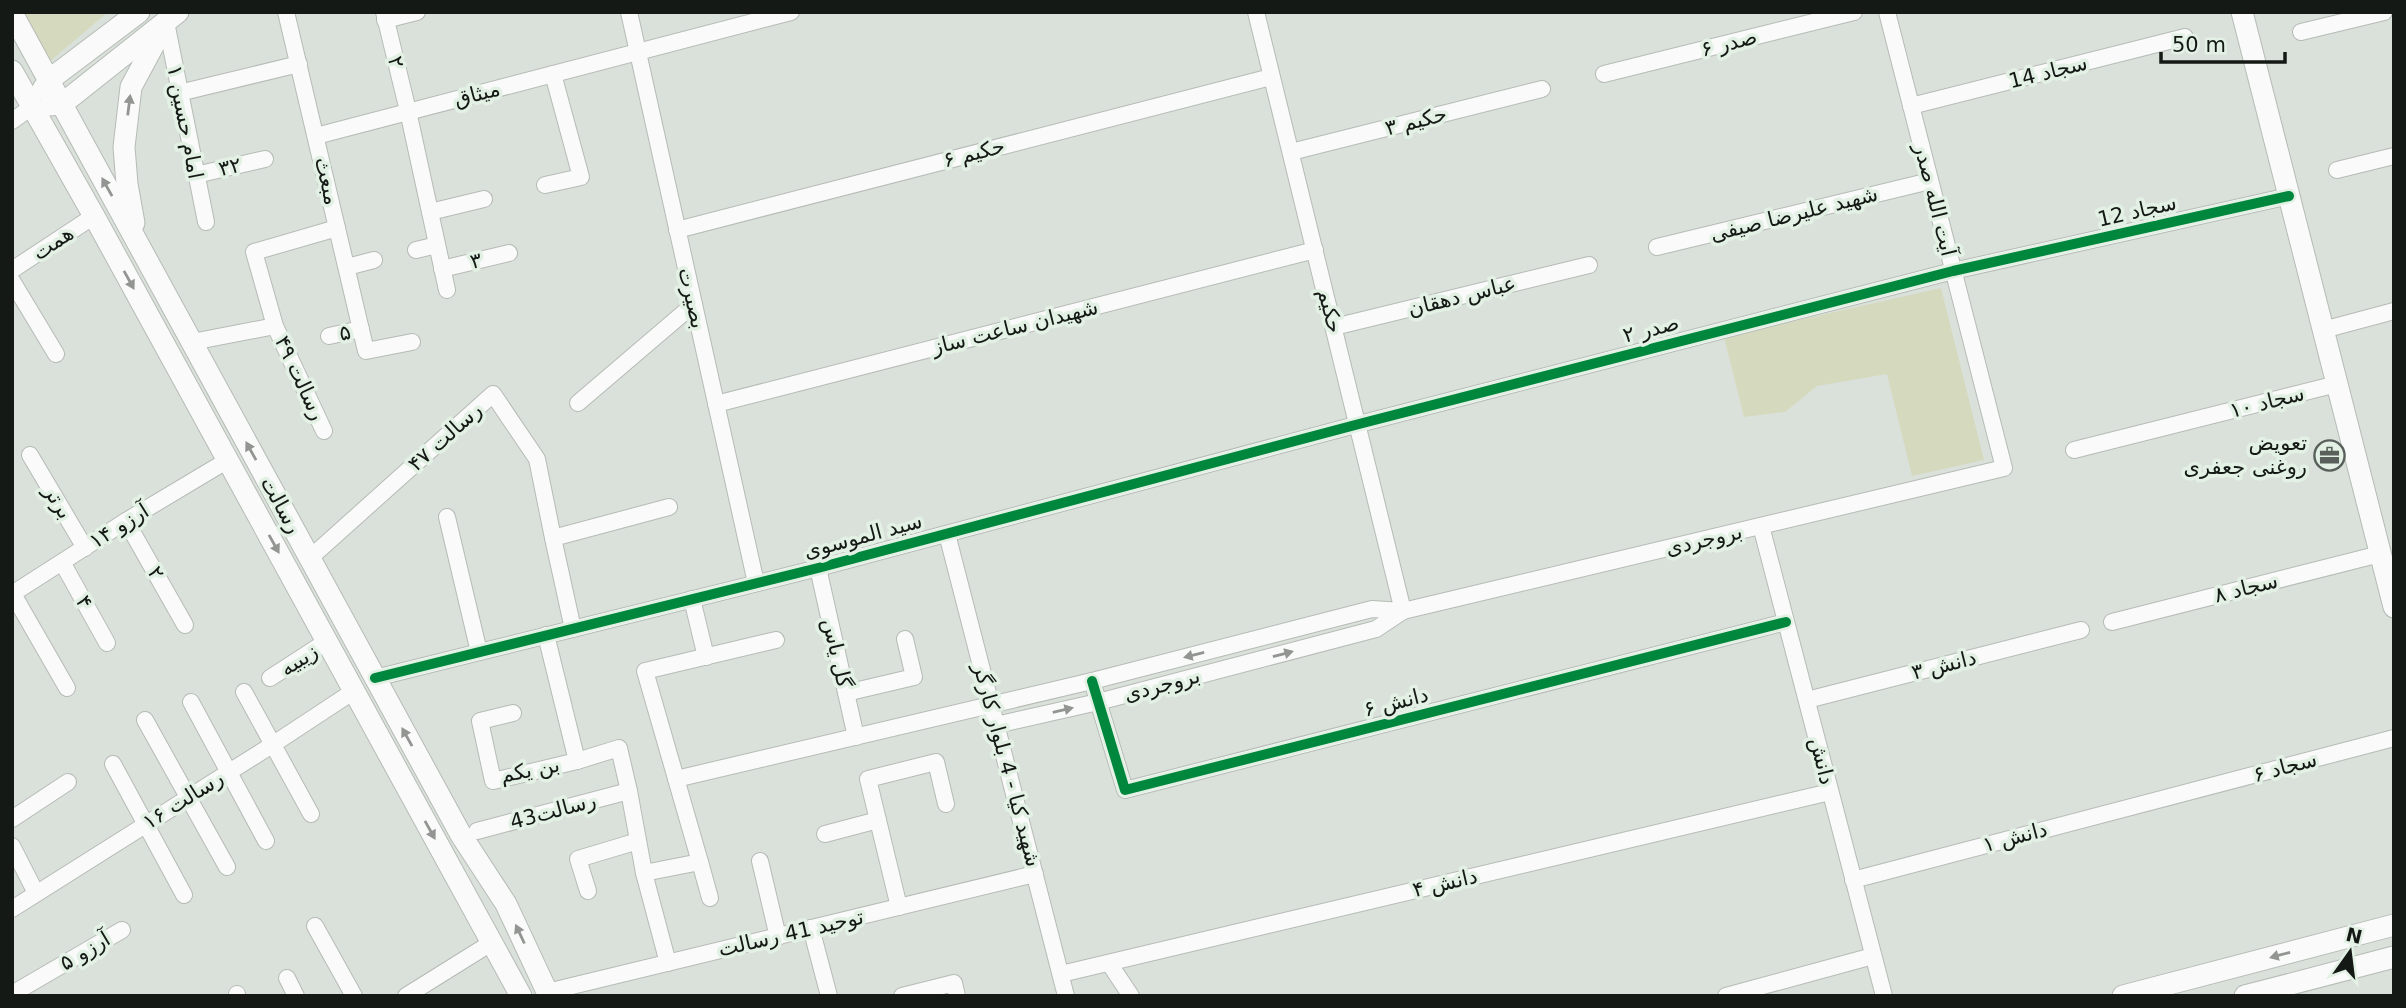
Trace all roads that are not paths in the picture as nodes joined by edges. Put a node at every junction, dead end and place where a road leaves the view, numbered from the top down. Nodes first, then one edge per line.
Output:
1 (139, 12) edge
2 (286, 12) edge
3 (417, 12) edge
4 (629, 12) edge
5 (791, 12) edge
6 (1256, 12) edge
7 (1854, 12) edge
8 (1887, 12) edge
9 (2242, 12) edge
10 (2384, 12) edge
11 (12, 13) edge
12 (385, 16) edge
13 (172, 17) edge
14 (2301, 32) dead end
15 (2185, 37) dead end
16 (637, 52) junction
17 (299, 64) junction
18 (12, 71) edge
19 (553, 74) junction
20 (1604, 74) dead end
21 (1272, 77) junction
22 (50, 80) junction
23 (1542, 89) dead end
24 (179, 93) junction
25 (62, 104) junction
26 (33, 106) junction
27 (1911, 106) junction
28 (408, 111) junction
29 (12, 121) edge
30 (316, 136) junction
31 (1291, 152) junction
32 (2394, 156) edge
33 (265, 159) dead end
34 (2337, 170) dead end
35 (196, 175) junction
36 (1930, 181) junction
37 (545, 185) dead end
38 (2289, 196) junction
39 (484, 199) dead end
40 (430, 212) junction
41 (94, 216) junction
42 (206, 222) dead end
43 (337, 228) junction
44 (677, 230) junction
45 (437, 245) junction
46 (139, 246) junction
47 (1657, 247) dead end
48 (416, 250) dead end
49 (1315, 250) junction
50 (509, 253) dead end
51 (374, 260) dead end
52 (1589, 265) dead end
53 (346, 267) junction
54 (442, 269) junction
55 (12, 270) edge
56 (1953, 271) junction
57 (12, 281) edge
58 (447, 290) dead end
59 (694, 304) junction
60 (2394, 311) edge
61 (275, 326) junction
62 (1334, 327) junction
63 (360, 329) junction
64 (2323, 330) junction
65 (329, 337) dead end
66 (192, 342) junction
67 (412, 342) dead end
68 (56, 354) dead end
69 (2337, 384) junction
70 (578, 402) dead end
71 (716, 404) junction
72 (1359, 425) junction
73 (324, 430) dead end
74 (2074, 450) dead end
75 (30, 455) dead end
76 (228, 460) junction
77 (2004, 468) joint
78 (669, 507) dead end
79 (447, 517) dead end
80 (126, 521) junction
81 (1761, 526) junction
82 (947, 534) junction
83 (553, 538) junction
84 (85, 548) junction
85 (2380, 554) junction
86 (310, 558) junction
87 (62, 562) junction
88 (818, 568) junction
89 (756, 583) junction
90 (13, 594) edge
91 (692, 599) junction
92 (2394, 607) edge
93 (1403, 611) junction
94 (1786, 622) junction
95 (2112, 622) dead end
96 (185, 625) dead end
97 (573, 629) junction
98 (2081, 630) dead end
99 (546, 635) junction
100 (905, 639) dead end
101 (776, 640) dead end
102 (327, 641) junction
103 (1247, 641) junction
104 (107, 643) dead end
105 (479, 652) junction
106 (706, 657) junction
107 (1252, 662) junction
108 (271, 678) dead end
109 (375, 678) junction
110 (1092, 681) junction
111 (67, 688) dead end
112 (354, 691) junction
113 (244, 692) dead end
114 (846, 693) junction
115 (1807, 700) junction
116 (191, 702) dead end
117 (1098, 702) junction
118 (990, 705) junction
119 (513, 713) dead end
120 (145, 720) dead end
121 (996, 725) junction
122 (856, 737) junction
123 (2394, 738) edge
124 (272, 745) junction
125 (577, 761) junction
126 (113, 764) dead end
127 (228, 772) junction
128 (676, 779) junction
129 (68, 782) dead end
130 (629, 791) junction
131 (1830, 792) junction
132 (2176, 795) joint
133 (188, 796) junction
134 (946, 804) dead end
135 (311, 814) dead end
136 (12, 819) edge
137 (878, 820) junction
138 (146, 822) junction
139 (477, 831) dead end
140 (825, 834) dead end
141 (266, 841) dead end
142 (638, 841) junction
143 (12, 846) edge
144 (760, 861) dead end
145 (699, 862) junction
146 (227, 867) dead end
147 (644, 873) junction
148 (1035, 874) junction
149 (1853, 880) junction
150 (587, 891) dead end
151 (36, 893) junction
152 (184, 895) dead end
153 (709, 898) dead end
154 (899, 907) junction
155 (12, 909) edge
156 (2394, 925) edge
157 (315, 926) dead end
158 (811, 928) junction
159 (122, 930) dead end
160 (778, 937) junction
161 (491, 943) junction
162 (1873, 957) junction
163 (2394, 957) edge
164 (668, 963) junction
165 (1109, 963) junction
166 (1060, 974) junction
167 (287, 978) dead end
168 (12, 994) edge
169 (548, 994) edge
170 (296, 996) edge
171 (354, 996) edge
172 (406, 996) edge
173 (520, 996) edge
174 (829, 996) edge
175 (902, 996) edge
176 (957, 996) edge
177 (1066, 996) edge
178 (1131, 996) edge
179 (1726, 996) edge
180 (1884, 996) edge
181 (2123, 996) edge
182 (2245, 996) edge

1 - 22 main road
2 - 17 street, مبعث
3 - 12 street
4 - 16 street, بصیرت
5 - 16 street, میثاق
6 - 21 street, حکیم
7 - 20 street, صدر ۶
8 - 27 street, آیت الله صدر
9 - 38 main road
10 - 14 street
11 - 22 main road, رسالت
12 - 28 street, ۲
13 - 24 street, امام حسین ۱
13 - 25 main road
46 -> 13 main road
15 - 27 street, سجاد 14
16 - 19 street, میثاق
16 - 44 street, بصیرت
17 - 24 street
17 - 30 street, مبعث
18 - 26 main road, رسالت
19 - 28 street, میثاق
19 - 37 street
21 - 31 street, حکیم
21 - 44 street, حکیم ۶
22 - 25 main road, رسالت
22 - 26 main road
23 - 31 street, حکیم ۳
24 - 35 street, امام حسین ۱
25 - 26 main road
46 -> 25 main road, رسالت
26 - 29 street
26 - 41 main road, رسالت
27 - 36 street, آیت الله صدر
28 - 30 street, میثاق
28 - 40 street, ۲
30 - 43 street, مبعث
31 - 49 street, حکیم
32 - 34 street
33 - 35 street, ۳۲
35 - 42 street, امام حسین ۱
36 - 47 street, شهید علیرضا صیفی
36 - 56 street, آیت الله صدر
38 - 56 street, سجاد 12
38 - 64 main road
39 - 40 street
40 - 45 street, ۲
41 - 55 street, همت
41 -> 76 main road, رسالت
43 - 53 street, مبعث
43 - 61 street, رسالت ۴۹
44 - 59 street, بصیرت
45 - 48 street
45 - 54 street, ۲
46 - 66 main road, رسالت
49 - 62 street, حکیم
49 - 71 street, شهیدان ساعت ساز
50 - 54 street, ۳
51 - 53 street
52 - 62 street, عباس دهقان
53 - 63 street, مبعث
54 - 58 street, ۲
56 - 72 street, صدر ۲
56 - 77 street, آیت الله صدر
57 - 68 street
59 - 70 street
59 - 71 street, بصیرت
60 - 64 street
61 - 66 street, رسالت ۴۹
61 - 73 street, رسالت ۴۹
62 - 72 street, حکیم
63 - 65 street, ۵
63 - 67 street, مبعث
64 - 69 main road
86 -> 66 main road, رسالت
69 - 74 street, سجاد ۱۰
69 - 85 main road
71 - 89 street, بصیرت
72 - 82 street, سید الموسوی
72 - 93 street, حکیم
75 - 84 street, برتر
76 - 80 street, ۱۴ آرزو
76 -> 102 main road, رسالت
77 - 81 street, بروجردی
78 - 83 street
79 - 105 street
80 - 84 street, ۱۴ آرزو
80 - 96 street, ۲
81 - 93 street, بروجردی
81 - 94 street, دانش
82 - 88 street, سید الموسوی
82 - 118 street, شهید کیا - 4 بلوار کارگر
83 - 86 street, رسالت ۴۷
83 - 97 street
84 - 87 street, ۱۴ آرزو
85 - 92 main road
85 - 95 street, سجاد ۸
86 - 109 main road, رسالت
87 - 90 street, ۱۴ آرزو
87 - 104 street, ۴
88 - 89 street, سید الموسوی
88 - 114 street, گل یاس
89 - 91 street, سید الموسوی
90 - 111 street
91 - 97 street, سید الموسوی
91 - 106 street
93 - 103 street, بروجردی
107 -> 93 street, بروجردی
94 - 115 street, دانش
94 - 117 street, دانش ۶
97 - 99 street, سید الموسوی
98 - 115 street, دانش ۳
99 - 105 street, سید الموسوی
99 - 125 street
100 - 114 street
101 - 106 street
102 - 108 street, زیبیه
102 - 112 main road, رسالت
103 - 107 street
103 -> 110 street, بروجردی
105 - 109 street, سید الموسوی
106 - 128 street
107 - 117 street, بروجردی
169 -> 109 main road, رسالت
110 - 117 street, دانش ۶
110 - 118 street, بروجردی
112 - 124 street, رسالت ۱۶
112 -> 161 main road, رسالت
113 - 124 street
114 - 122 street, گل یاس
115 - 131 street, دانش
116 - 127 street
121 -> 117 street, بروجردی
118 - 121 street, شهید کیا - 4 بلوار کارگر
118 - 122 street, بروجردی
119 - 125 street, بن یکم
120 - 133 street
121 - 148 street, شهید کیا - 4 بلوار کارگر
122 - 128 street, بروجردی
123 - 132 street, سجاد ۶
124 - 127 street, رسالت ۱۶
124 - 135 street
125 - 130 street
126 - 138 street
127 - 133 street, رسالت ۱۶
127 - 141 street
128 - 145 street
129 - 136 street
130 - 139 street, رسالت43
130 - 142 street
131 - 149 street, دانش
131 - 165 street, دانش ۴
132 - 149 street, دانش ۱
133 - 138 street, رسالت ۱۶
133 - 146 street
134 - 137 street
137 - 140 street
137 - 154 street
138 - 151 street, رسالت ۱۶
138 - 152 street
142 - 147 street
142 - 150 street
143 - 151 street
144 - 160 street
145 - 147 street
145 - 153 street
147 - 164 street
148 - 154 street, توحید 41 رسالت
148 - 166 street, شهید کیا - 4 بلوار کارگر
149 - 162 street, دانش
151 - 155 street, رسالت ۱۶
154 - 158 street, توحید 41 رسالت
156 -> 181 main road
157 - 171 street
158 - 160 street, توحید 41 رسالت
158 - 174 street
159 - 168 street, آرزو ۵
160 - 164 street, توحید 41 رسالت
161 - 172 street
161 - 173 main road, رسالت
162 - 179 street
162 - 180 street, دانش
163 - 182 main road
164 - 169 street, توحید 41 رسالت
165 - 166 street, دانش ۴
165 - 178 street
166 - 177 street, شهید کیا - 4 بلوار کارگر
167 - 170 street
175 - 176 street

